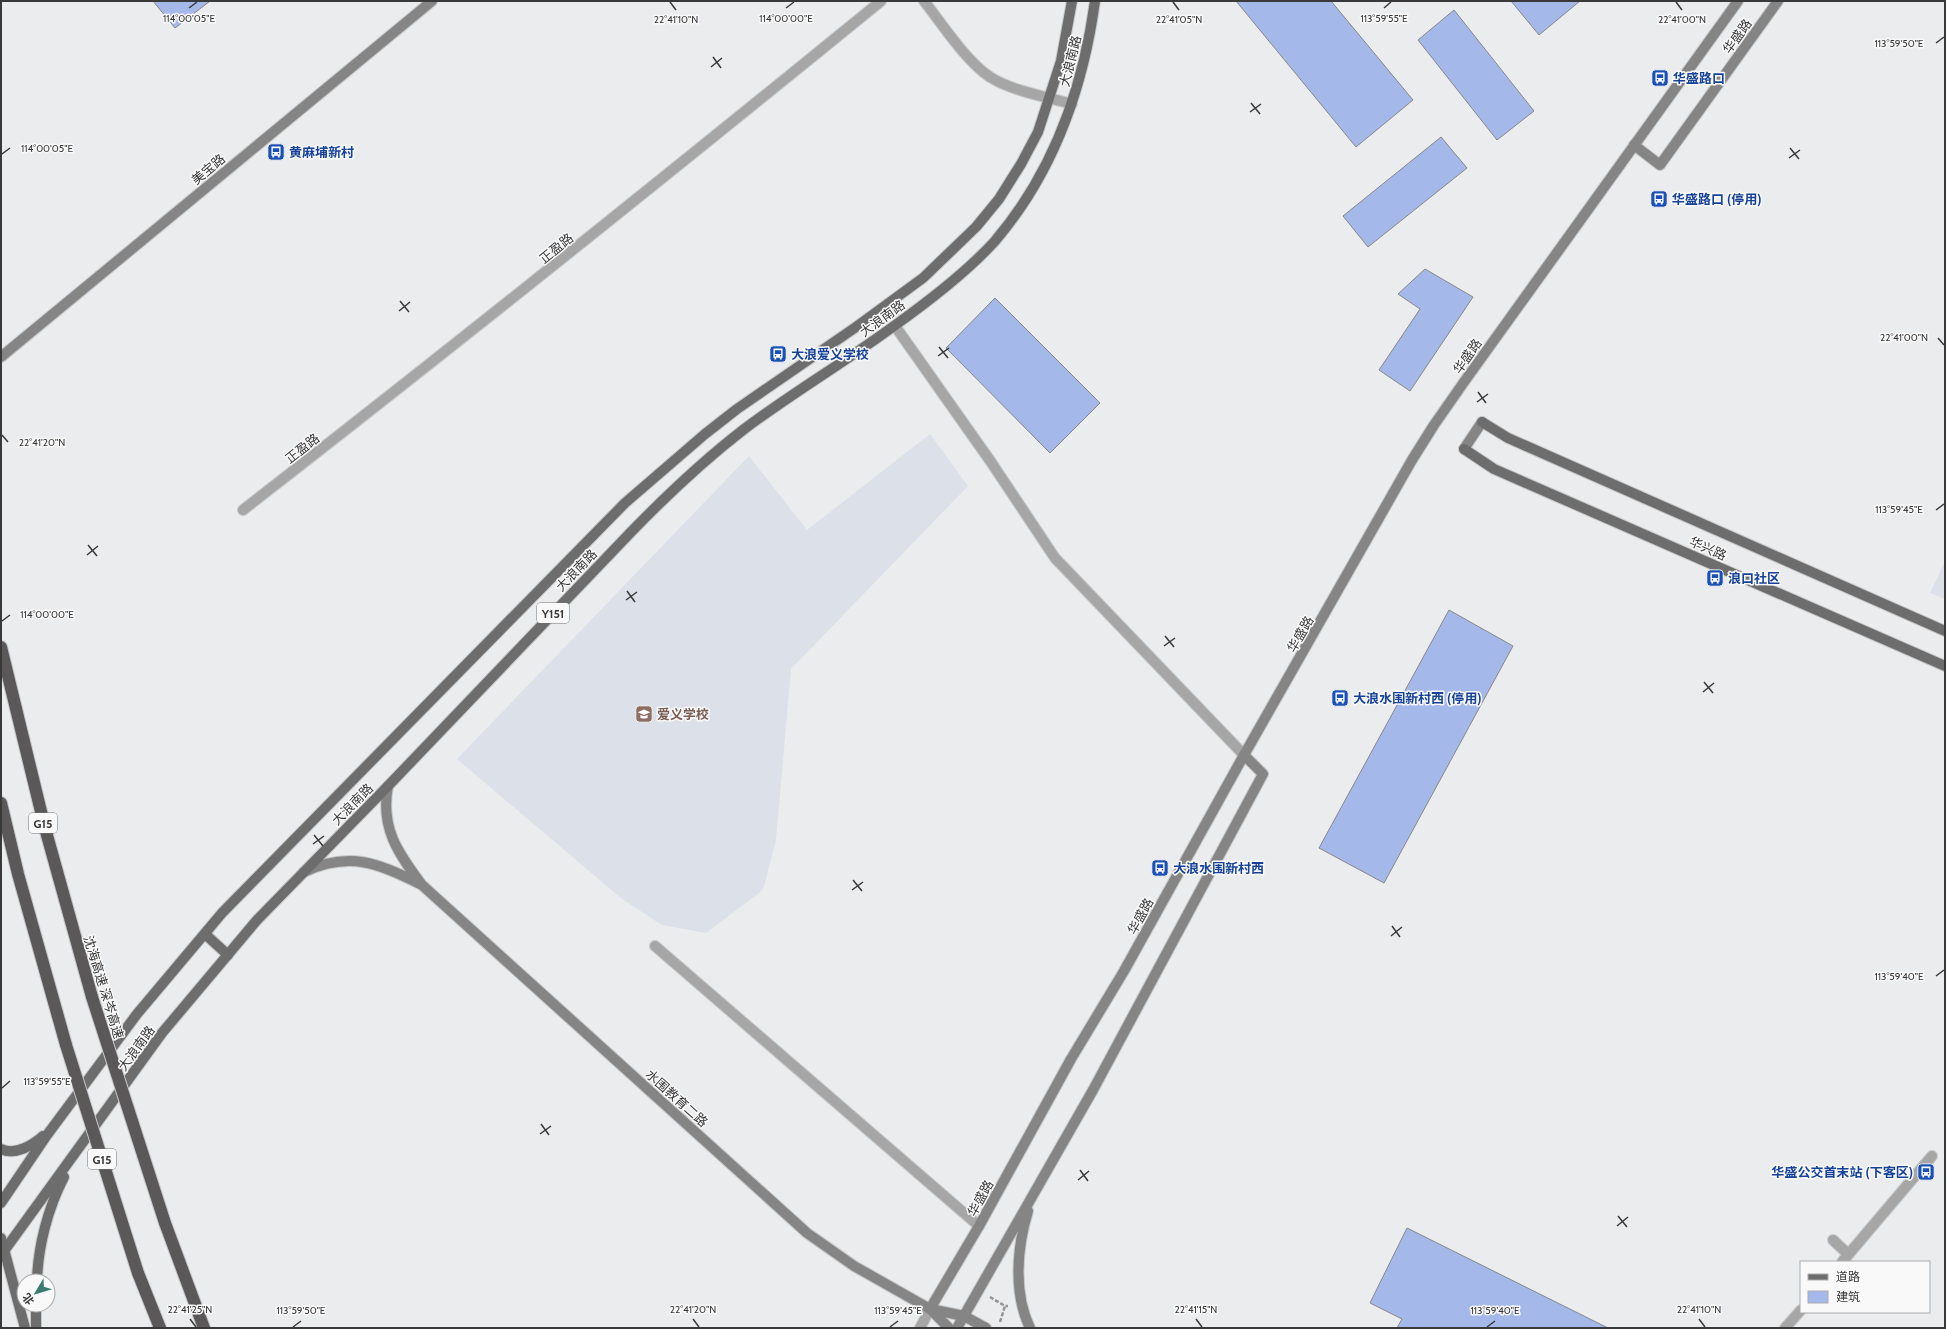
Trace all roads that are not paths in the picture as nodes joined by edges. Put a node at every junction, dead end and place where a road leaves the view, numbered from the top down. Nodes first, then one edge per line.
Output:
1 (432, 1) edge
2 (881, 1) edge
3 (924, 1) edge
4 (1072, 1) edge
5 (1095, 1) edge
6 (1738, 1) edge
7 (1778, 1) edge
8 (1050, 98) junction
9 (1072, 104) junction
10 (1634, 145) junction
11 (895, 326) junction
12 (1, 357) edge
13 (244, 510) dead end
14 (1945, 631) edge
15 (1, 647) edge
16 (1945, 666) edge
17 (1244, 755) junction
18 (388, 786) junction
19 (1, 803) edge
20 (302, 872) junction
21 (422, 885) junction
22 (205, 934) junction
23 (655, 946) dead end
24 (228, 954) junction
25 (54, 1126) junction
26 (1, 1149) edge
27 (76, 1152) junction
28 (1932, 1156) dead end
29 (1032, 1197) junction
30 (1, 1203) edge
31 (979, 1226) junction
32 (1, 1238) edge
33 (1833, 1240) dead end
34 (3, 1251) edge
35 (1845, 1258) edge
36 (38, 1273) edge
37 (930, 1310) junction
38 (1800, 1311) edge
39 (36, 1313) edge
40 (964, 1316) junction
41 (25, 1328) edge
42 (36, 1328) edge
43 (160, 1328) edge
44 (204, 1328) edge
45 (920, 1328) edge
46 (949, 1328) edge
47 (957, 1328) edge
48 (986, 1328) edge
49 (1030, 1328) edge
50 (1785, 1328) edge

1 - 12 main road, 美宝路
2 - 13 street, 正盈路
3 - 8 street
4 - 8 main road, 大浪南路 / Y151
5 - 9 main road, 大浪南路 / Y151
6 - 10 main road, 华盛路
7 - 10 main road, 华盛路
8 - 9 street
8 - 22 main road, 大浪南路 / Y151
9 - 11 main road, 大浪南路 / Y151
10 - 17 main road, 华盛路
11 - 17 street
11 - 18 main road, 大浪南路 / Y151
14 - 16 main road, 华兴路
15 - 44 highway, 沈海高速 深岑高速 / G15, bridge
17 - 29 main road
17 - 31 main road, 华盛路
18 - 20 main road, 大浪南路 / Y151
18 - 21 main road
19 - 43 highway, G15, bridge
20 - 21 main road
20 - 24 main road, 大浪南路 / Y151
21 - 37 main road, 水围教育二路
22 - 24 main road
22 - 25 main road, 大浪南路 / Y151
23 - 31 street
24 - 27 main road, 大浪南路 / Y151
25 - 26 main road
25 - 30 main road, 大浪南路 / Y151
27 - 34 main road, 大浪南路 / Y151
27 - 36 main road
28 - 35 street
29 - 40 main road
29 - 49 main road
31 - 37 main road, 华盛路
32 - 34 main road
33 - 35 street
34 - 41 main road
37 - 40 main road
37 - 45 street
37 - 46 main road
38 - 50 street
39 - 42 main road
40 - 47 main road
40 - 48 main road

